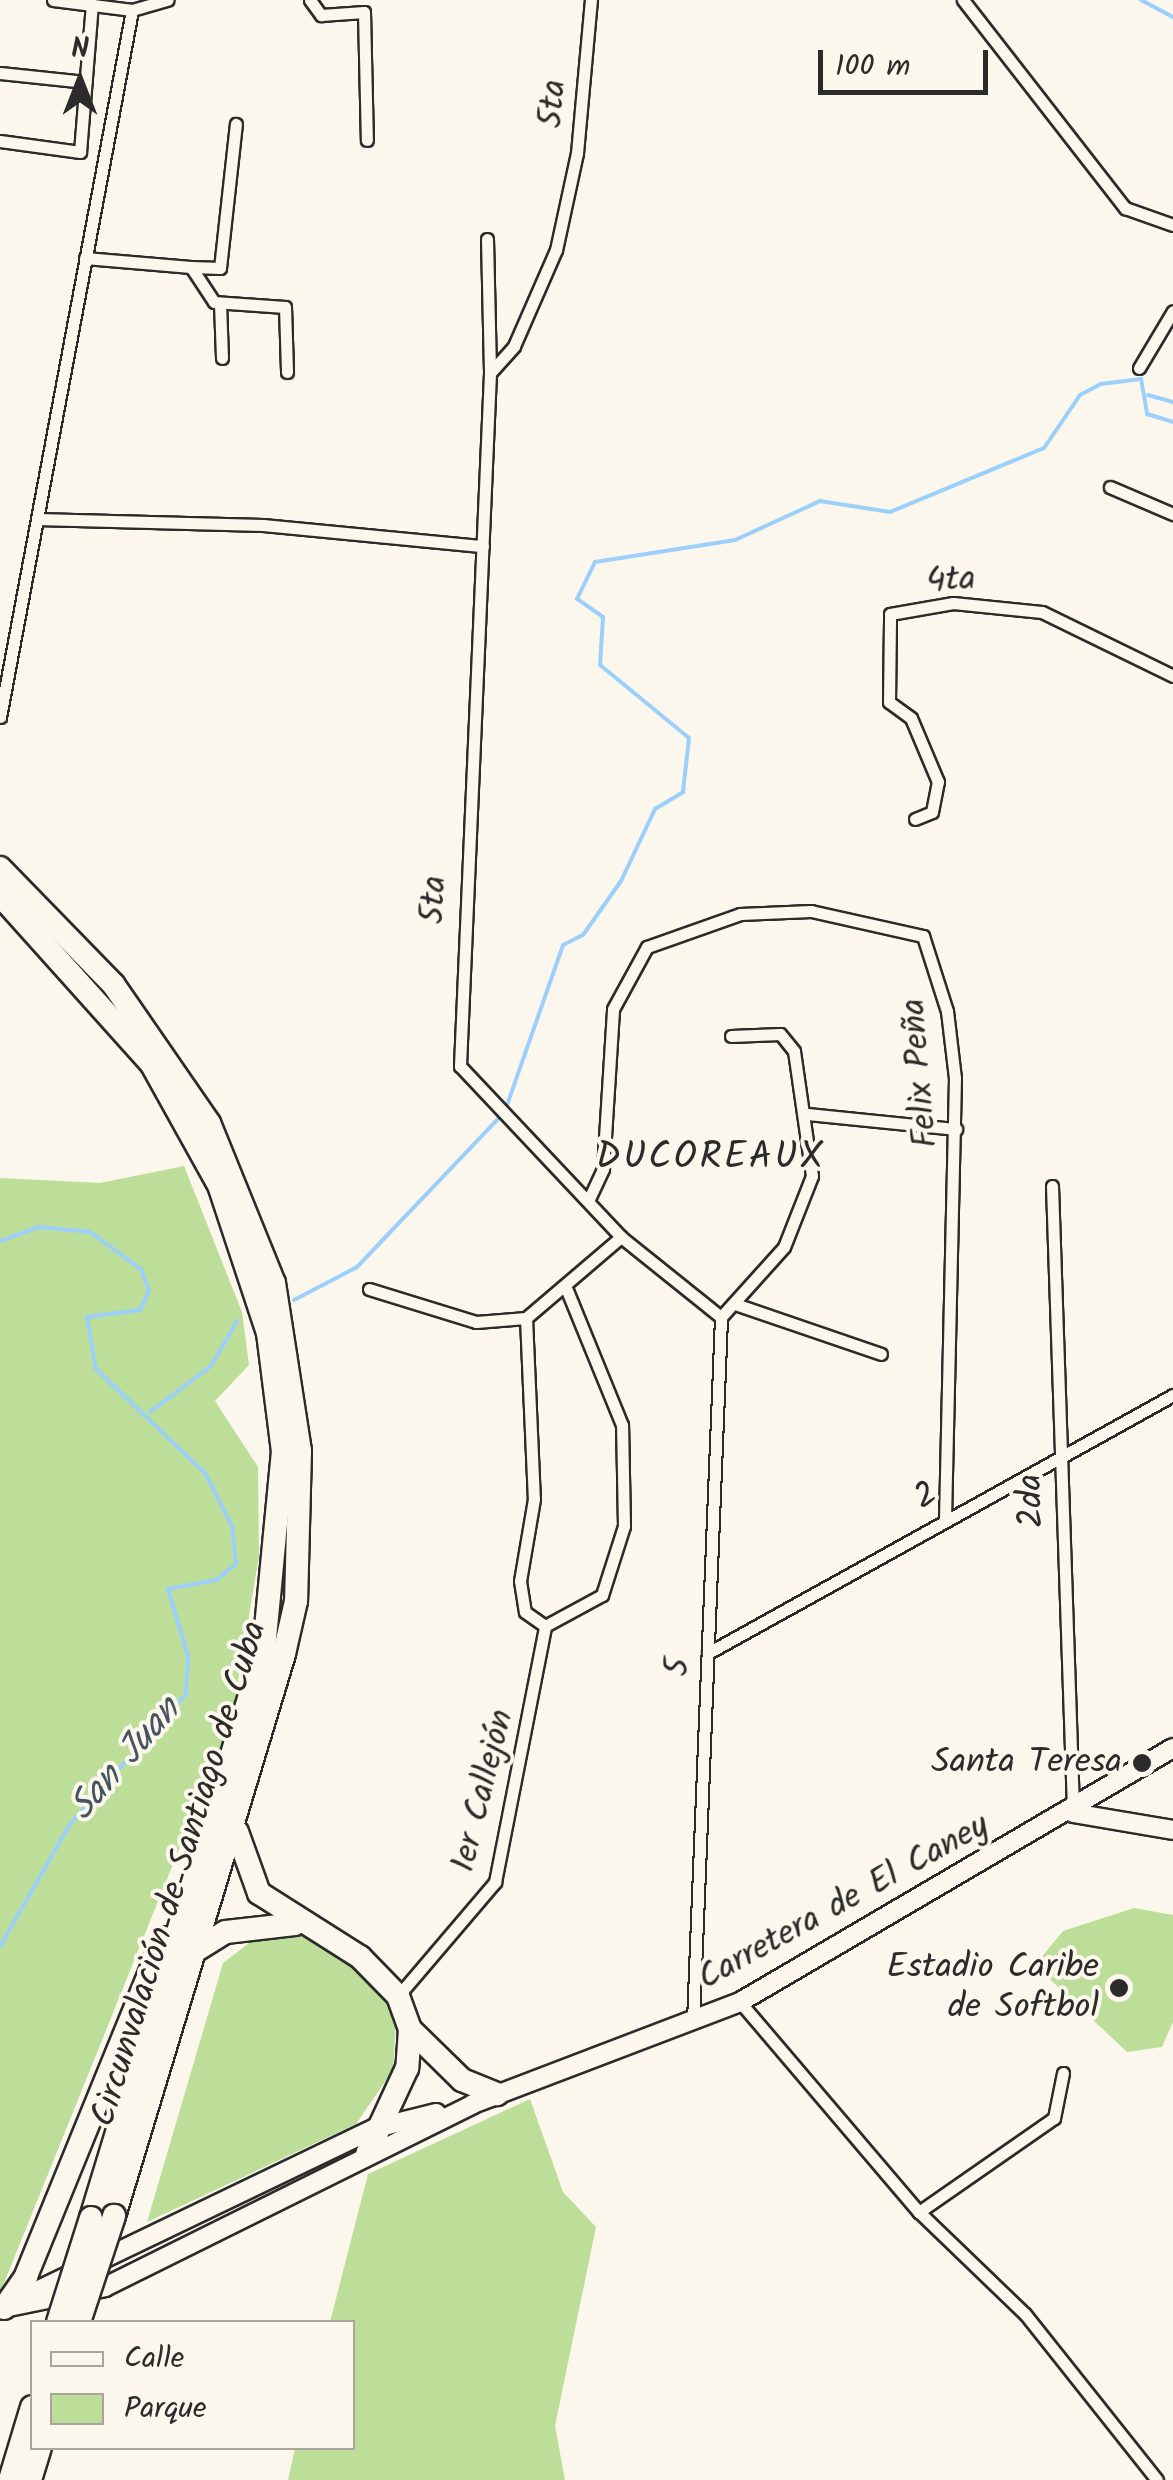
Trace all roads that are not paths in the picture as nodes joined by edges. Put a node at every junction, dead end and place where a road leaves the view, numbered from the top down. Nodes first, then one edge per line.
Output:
1 (53, 0) edge
2 (168, 0) edge
3 (310, 0) edge
4 (591, 0) edge
5 (963, 0) edge
6 (92, 4) junction
7 (132, 10) junction
8 (0, 73) edge
9 (86, 82) junction
10 (236, 124) dead end
11 (367, 140) dead end
12 (0, 142) edge
13 (1173, 225) edge
14 (487, 238) dead end
15 (86, 258) junction
16 (191, 267) junction
17 (220, 302) junction
18 (1173, 311) edge
19 (222, 358) dead end
20 (1139, 368) dead end
21 (287, 372) dead end
22 (490, 373) junction
23 (1110, 487) dead end
24 (1173, 514) edge
25 (37, 519) junction
26 (483, 546) junction
27 (1173, 676) edge
28 (0, 717) edge
29 (915, 819) dead end
30 (0, 868) edge
31 (0, 894) edge
32 (732, 1036) dead end
33 (808, 1114) junction
34 (956, 1129) junction
35 (1052, 1186) dead end
36 (589, 1199) junction
37 (621, 1236) junction
38 (368, 1289) dead end
39 (567, 1290) junction
40 (738, 1304) junction
41 (722, 1317) junction
42 (526, 1318) junction
43 (881, 1354) dead end
44 (1173, 1394) edge
45 (1058, 1456) junction
46 (945, 1519) junction
47 (545, 1626) junction
48 (708, 1653) junction
49 (1173, 1748) edge
50 (1073, 1813) junction
51 (236, 1829) junction
52 (1173, 1830) edge
53 (191, 1891) junction
54 (304, 1925) junction
55 (226, 1932) junction
56 (199, 1947) junction
57 (190, 1976) junction
58 (159, 1996) junction
59 (398, 1996) junction
60 (740, 2002) junction
61 (693, 2021) junction
62 (410, 2029) junction
63 (1063, 2072) dead end
64 (497, 2094) junction
65 (473, 2104) junction
66 (382, 2126) junction
67 (367, 2154) junction
68 (919, 2212) junction
69 (102, 2217) junction
70 (2, 2309) edge
71 (59, 2320) edge
72 (79, 2320) edge
73 (30, 2414) edge
74 (39, 2450) edge
75 (10, 2480) edge
76 (30, 2480) edge
77 (1158, 2480) edge

1 - 6 street
2 - 7 street
3 - 11 street
4 - 22 street, 5ta
5 - 13 street
6 - 7 street
6 - 9 street
7 - 15 street
8 - 9 street
9 - 12 street
10 - 16 street
14 - 22 street, 5ta
15 - 16 street
15 - 25 street
16 - 17 street
17 - 19 street
17 - 21 street
18 - 20 street
22 - 26 street, 5ta
23 - 24 street
25 - 26 street
25 - 28 street
26 - 36 street, 5ta
27 - 29 street, 4ta
30 - 51 highway, Circunvalación de Santiago de Cuba
31 - 53 highway, Circunvalación de Santiago de Cuba
32 - 33 street
33 - 34 street
33 - 40 street
34 - 36 street, Felix Peña
34 - 46 street, Felix Peña
35 - 45 street, 2da
36 - 37 street, 5ta
37 - 39 street
37 - 41 street, 5ta
38 - 42 street
39 - 42 street
39 - 47 street
40 - 41 street
40 - 43 street
41 - 48 street, 5
42 - 47 street
44 - 45 street, 2
45 - 46 street, 2
45 - 50 street, 2da
46 - 48 street, 2
47 - 59 street, 1er Callejón
48 - 61 street, 5
49 - 50 main road, Carretera de El Caney
50 - 52 main road
50 - 60 main road, Carretera de El Caney
51 - 54 highway
51 - 56 highway, Circunvalación de Santiago de Cuba
53 - 58 highway, Circunvalación de Santiago de Cuba
53 - 70 highway
54 - 55 highway
54 - 59 highway
55 - 56 highway
55 - 57 highway
56 - 57 highway, Circunvalación de Santiago de Cuba
56 - 58 highway
57 - 69 highway, Circunvalación de Santiago de Cuba
58 - 69 highway, Circunvalación de Santiago de Cuba
59 - 62 highway
60 - 61 main road, Carretera de El Caney
60 - 68 street
61 - 64 main road, Carretera de El Caney
62 - 64 highway
62 - 66 highway
63 - 68 street
64 - 65 main road, Carretera de El Caney
65 - 66 main road, Carretera de El Caney
65 - 67 main road, Carretera de El Caney
66 - 67 highway
66 - 70 main road, Carretera de El Caney
67 - 70 main road, Carretera de El Caney
68 - 77 street
69 - 71 highway, Circunvalación de Santiago de Cuba, bridge
69 - 72 highway, Circunvalación de Santiago de Cuba, bridge
73 - 75 highway
74 - 76 highway

